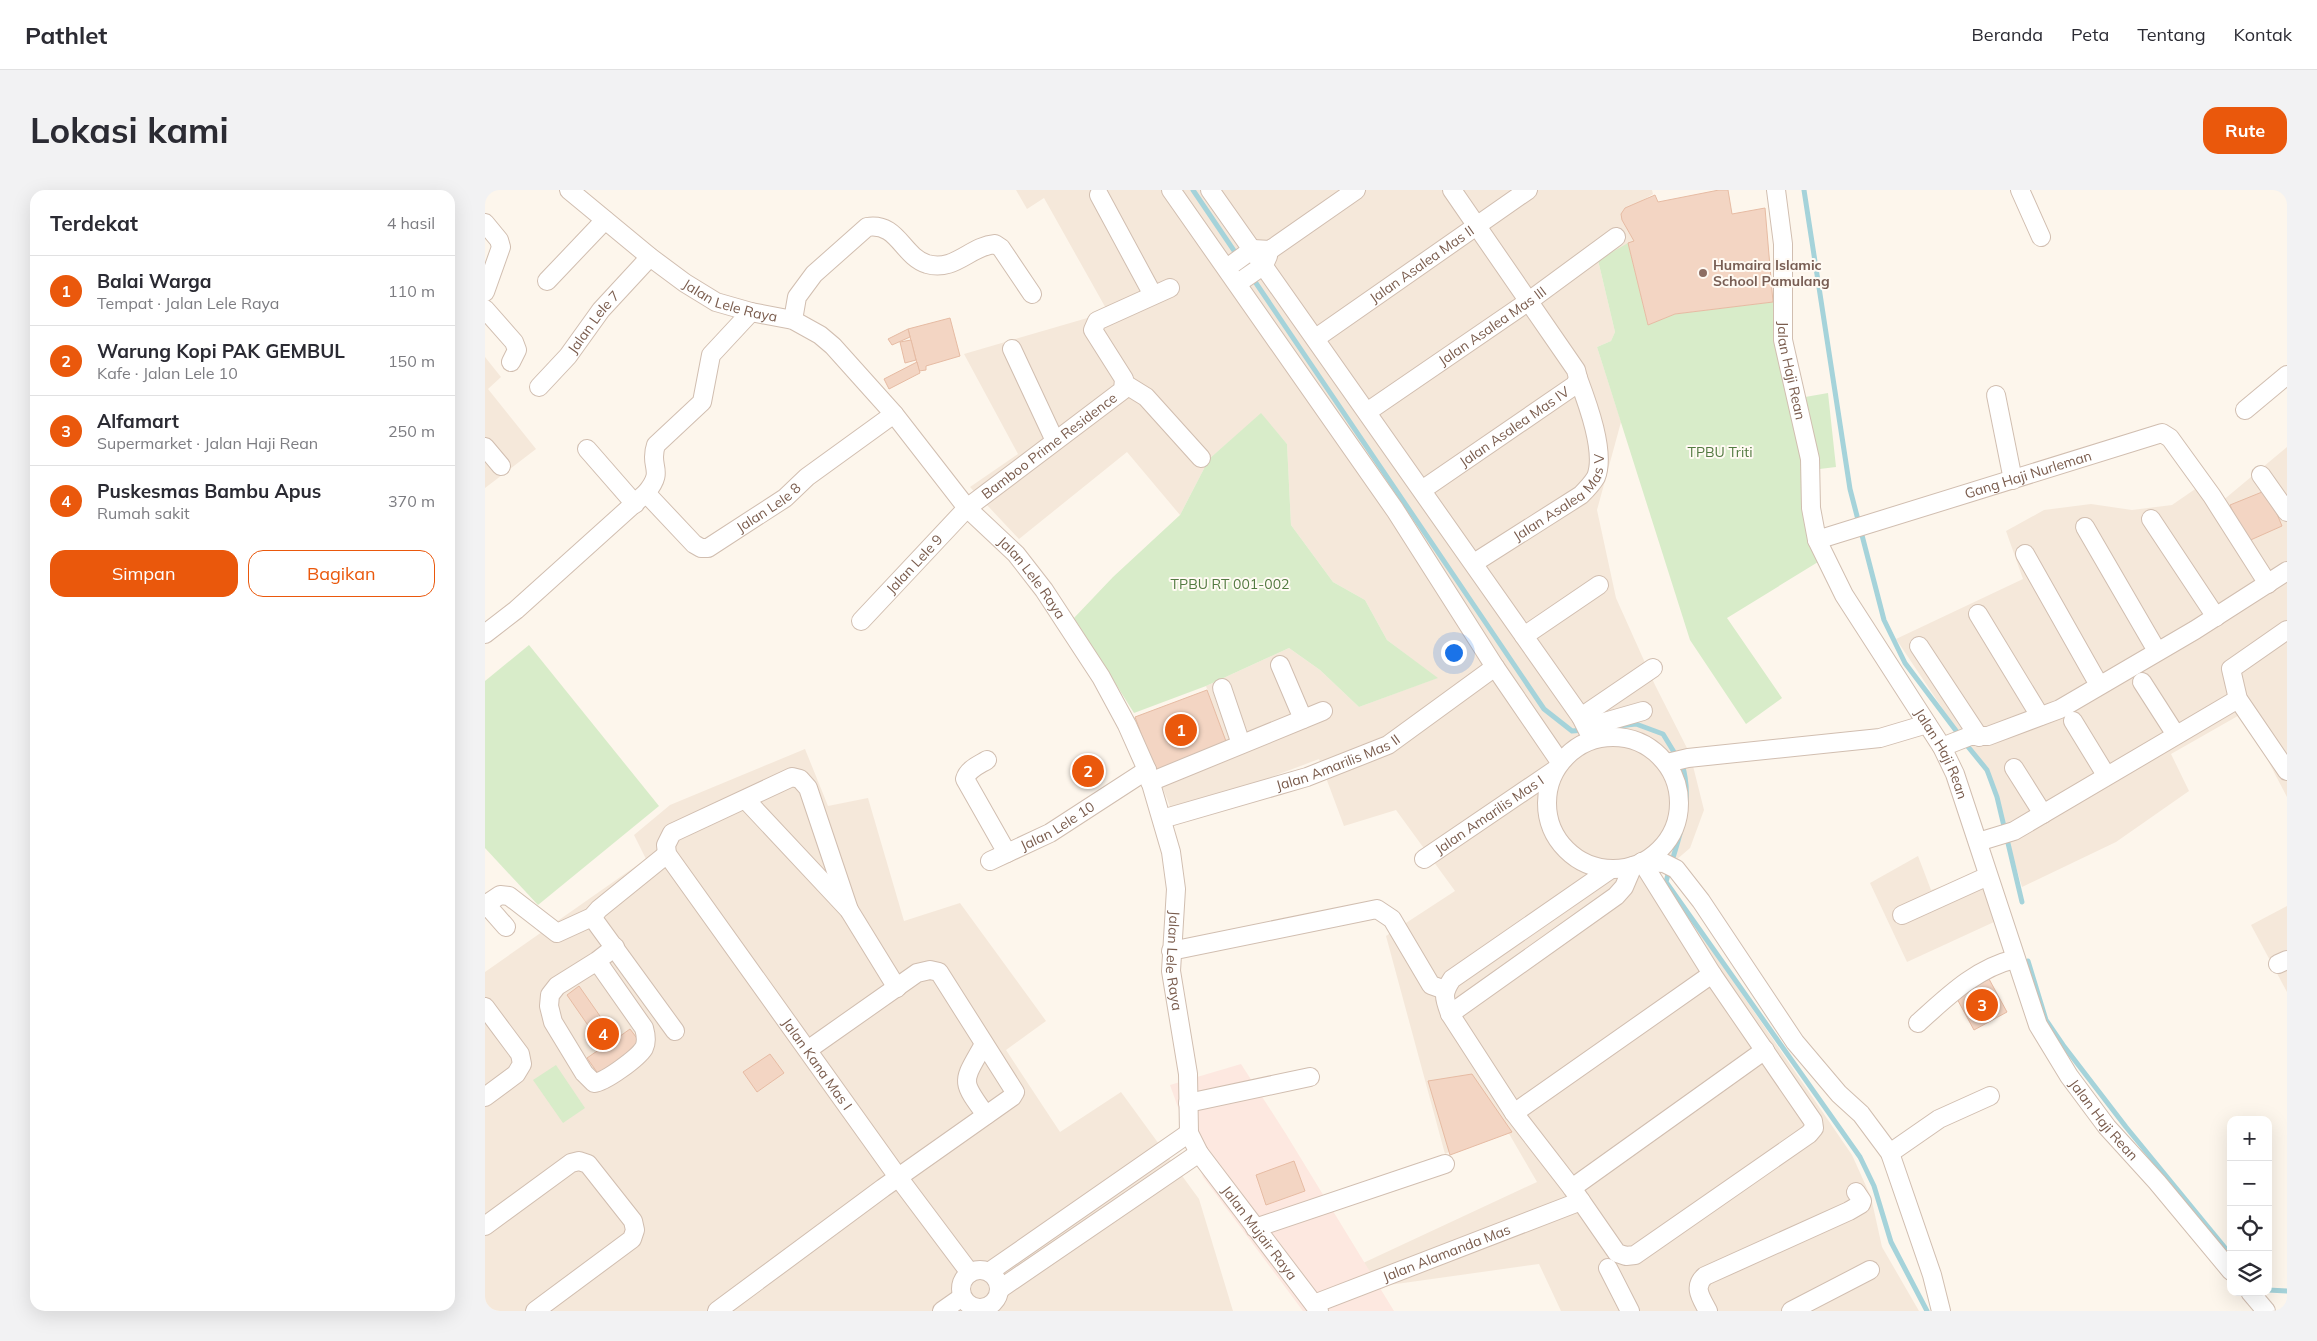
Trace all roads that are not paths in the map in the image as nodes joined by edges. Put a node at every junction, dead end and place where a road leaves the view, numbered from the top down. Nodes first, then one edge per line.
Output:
1 (569, 190) edge
2 (1171, 190) edge
3 (1210, 190) edge
4 (1356, 190) edge
5 (1452, 190) edge
6 (1528, 190) edge
7 (1776, 190) edge
8 (2020, 190) edge
9 (1099, 195) dead end
10 (605, 220) junction
11 (485, 223) edge
12 (1477, 226) junction
13 (1616, 237) dead end
14 (2041, 237) dead end
15 (1262, 255) junction
16 (649, 257) junction
17 (1227, 268) junction
18 (547, 281) dead end
19 (1238, 283) junction
20 (1170, 288) dead end
21 (485, 292) edge
22 (1032, 294) dead end
23 (1153, 296) junction
24 (1529, 301) junction
25 (485, 309) edge
26 (751, 312) junction
27 (793, 320) junction
28 (1316, 338) junction
29 (1012, 349) dead end
30 (511, 362) dead end
31 (2287, 375) edge
32 (1578, 378) junction
33 (1125, 384) junction
34 (539, 387) dead end
35 (1996, 395) dead end
36 (2245, 410) dead end
37 (1367, 412) junction
38 (894, 414) junction
39 (1055, 441) junction
40 (485, 447) edge
41 (587, 449) dead end
42 (1201, 458) dead end
43 (501, 466) dead end
44 (2261, 475) dead end
45 (2013, 480) junction
46 (1422, 490) junction
47 (640, 498) junction
48 (967, 508) junction
49 (2287, 512) edge
50 (2151, 519) dead end
51 (2085, 527) dead end
52 (1817, 540) junction
53 (2025, 554) dead end
54 (1473, 563) junction
55 (2287, 572) edge
56 (2268, 584) junction
57 (1599, 585) dead end
58 (1978, 614) dead end
59 (2216, 617) junction
60 (861, 621) dead end
61 (2287, 630) edge
62 (485, 634) edge
63 (1524, 636) junction
64 (1919, 646) dead end
65 (2157, 651) junction
66 (1280, 665) dead end
67 (1495, 667) junction
68 (1653, 668) dead end
69 (2142, 682) dead end
70 (2099, 685) junction
71 (1222, 688) dead end
72 (2238, 699) junction
73 (1323, 711) dead end
74 (1643, 711) dead end
75 (2040, 716) junction
76 (1303, 719) junction
77 (2073, 721) dead end
78 (1927, 724) junction
79 (1587, 728) junction
80 (2176, 736) junction
81 (1961, 741) junction
82 (1241, 744) junction
83 (987, 760) dead end
84 (1667, 763) junction
85 (1557, 766) junction
86 (2013, 768) dead end
87 (2287, 771) edge
88 (2106, 775) junction
89 (1149, 776) junction
90 (745, 800) junction
91 (2043, 814) junction
92 (1162, 819) junction
93 (1978, 842) junction
94 (1007, 853) junction
95 (667, 854) junction
96 (1423, 859) dead end
97 (990, 861) dead end
98 (1637, 864) junction
99 (1611, 869) junction
100 (1988, 876) junction
101 (485, 904) edge
102 (849, 910) junction
103 (1902, 915) dead end
104 (592, 917) junction
105 (507, 927) dead end
106 (615, 947) junction
107 (1171, 951) junction
108 (2015, 959) junction
109 (597, 961) junction
110 (1711, 974) junction
111 (897, 988) junction
112 (1445, 990) junction
113 (657, 1006) junction
114 (485, 1008) edge
115 (1449, 1014) junction
116 (639, 1021) junction
117 (1918, 1023) dead end
118 (675, 1031) dead end
119 (984, 1044) junction
120 (809, 1049) junction
121 (1765, 1050) junction
122 (1310, 1078) dead end
123 (1989, 1096) dead end
124 (485, 1097) edge
125 (1188, 1103) junction
126 (1514, 1113) junction
127 (986, 1115) junction
128 (1189, 1133) junction
129 (1199, 1153) junction
130 (1890, 1153) junction
131 (1445, 1164) dead end
132 (898, 1177) junction
133 (1856, 1192) dead end
134 (1576, 1194) junction
135 (485, 1226) edge
136 (1255, 1228) junction
137 (2227, 1266) edge
138 (1608, 1268) dead end
139 (1870, 1270) dead end
140 (989, 1272) junction
141 (970, 1273) junction
142 (1000, 1289) junction
143 (2253, 1296) edge
144 (966, 1305) edge
145 (1317, 1307) edge
146 (992, 1308) edge
147 (535, 1311) edge
148 (717, 1311) edge
149 (942, 1311) edge
150 (1630, 1311) edge
151 (1708, 1311) edge
152 (1791, 1311) edge
153 (1941, 1311) edge
154 (2266, 1311) edge

1 - 10 street, Jalan Lele Raya
2 - 17 street
3 - 15 street
4 - 15 street
5 - 12 street, Jalan Asalea Mas IV
6 - 12 street, Jalan Asalea Mas II
7 - 52 street, Jalan Haji Rean
8 - 14 street
9 - 23 street
10 - 16 street, Jalan Lele Raya
10 - 18 street
11 - 21 street
12 - 24 street, Jalan Asalea Mas IV
12 - 28 street, Jalan Asalea Mas II
13 - 24 street, Jalan Asalea Mas III
15 - 17 street
15 - 19 street
15 - 28 street
16 - 26 street, Jalan Lele Raya
16 - 34 street, Jalan Lele 7
17 - 19 street
19 - 67 street
20 - 23 street, Bamboo Prime Residence
22 - 27 street
23 - 33 street, Bamboo Prime Residence
24 - 32 street, Jalan Asalea Mas IV
24 - 37 street, Jalan Asalea Mas III
25 - 30 street
26 - 27 street, Jalan Lele Raya
26 - 47 street
27 - 38 street, Jalan Lele Raya
28 - 37 street
29 - 39 street
31 - 36 street
32 - 46 street, Jalan Asalea Mas IV
32 - 54 street, Jalan Asalea Mas V
33 - 39 street, Bamboo Prime Residence
33 - 42 street
35 - 45 street
37 - 46 street
38 - 47 street, Jalan Lele 8
38 - 48 street, Jalan Lele Raya
39 - 48 street, Bamboo Prime Residence
40 - 43 street
41 - 47 street, Jalan Lele 8
44 - 49 street
45 - 52 street, Gang Haji Nurleman
45 - 56 street, Gang Haji Nurleman
46 - 54 street
47 - 62 street
48 - 60 street, Jalan Lele 9
48 - 89 street, Jalan Lele Raya
50 - 59 street
51 - 65 street
52 - 78 street, Jalan Haji Rean
53 - 70 street
54 - 63 street
55 - 56 street
56 - 59 street
57 - 63 street
58 - 75 street
59 - 65 street
61 - 72 street
63 - 79 street
64 - 81 street
65 - 70 street
66 - 76 street
67 - 85 street
67 - 92 street, Jalan Amarilis Mas II
68 - 79 street
69 - 80 street
70 - 75 street
71 - 82 street
72 - 80 street
72 - 87 street
73 - 76 street, Jalan Lele 10
74 - 79 street
75 - 81 street
76 - 82 street, Jalan Lele 10
77 - 88 street
78 - 81 street, Jalan Haji Rean
78 - 84 street
79 - 84 street
79 - 85 street
80 - 88 street
81 - 93 street, Jalan Haji Rean
82 - 89 street, Jalan Lele 10
83 - 94 street
84 - 98 street
85 - 96 street, Jalan Amarilis Mas I
85 - 99 street
86 - 91 street
88 - 91 street
89 - 92 street, Jalan Lele Raya
89 - 94 street, Jalan Lele 10
90 - 95 street
90 - 102 street
90 - 102 street
91 - 93 street
92 - 107 street, Jalan Lele Raya
93 - 100 street, Jalan Haji Rean
94 - 97 street, Jalan Lele 10
95 - 104 street
95 - 120 street, Jalan Kana Mas I
98 - 99 street
98 - 110 street
98 - 115 street
98 - 130 street
99 - 112 street
100 - 103 street
100 - 108 street, Jalan Haji Rean
101 - 104 street
101 - 105 street
102 - 111 street
104 - 106 street
106 - 109 street
106 - 113 street
107 - 112 street
107 - 125 street, Jalan Lele Raya
108 - 117 street
108 - 137 street, Jalan Haji Rean
109 - 116 street
109 - 116 street
110 - 121 street
110 - 126 street
111 - 119 street
111 - 120 street
112 - 115 street
113 - 116 street
113 - 118 street
114 - 124 street
115 - 126 street
119 - 127 street
119 - 127 street
120 - 132 street, Jalan Kana Mas I
121 - 134 street, Jalan Alamanda Mas
121 - 134 street
122 - 125 street
123 - 130 street
125 - 128 street, Jalan Lele Raya
126 - 134 street
127 - 132 street
128 - 129 street, Jalan Lele Raya
128 - 140 street
129 - 136 street, Jalan Mujair Raya
129 - 142 street
130 - 153 street
131 - 136 street
132 - 141 street, Jalan Kana Mas I
132 - 148 street
133 - 151 street
134 - 145 street, Jalan Alamanda Mas
135 - 147 street
136 - 145 street, Jalan Mujair Raya
138 - 150 street
139 - 152 street
140 - 141 street
140 - 142 street
141 - 144 street
142 - 146 street
143 - 154 street
144 - 146 street
144 - 149 street

